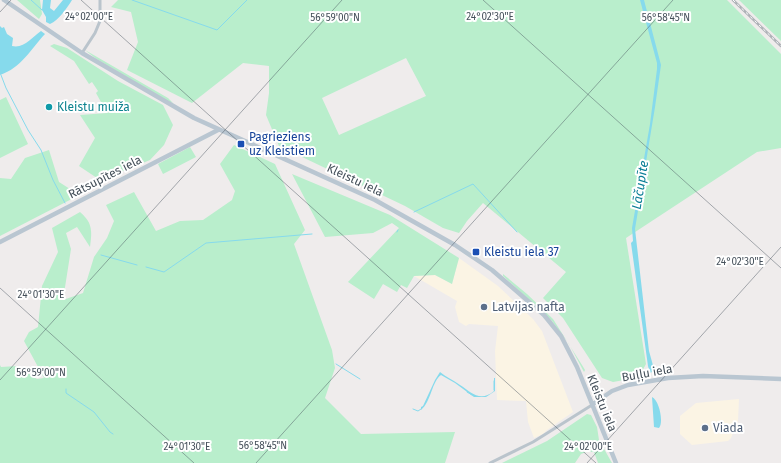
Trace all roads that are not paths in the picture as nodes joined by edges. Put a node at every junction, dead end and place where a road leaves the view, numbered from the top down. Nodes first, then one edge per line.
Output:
1 (4, 0) edge
2 (100, 0) edge
3 (82, 53) junction
4 (218, 130) junction
5 (0, 242) edge
6 (781, 379) edge
7 (593, 404) junction
8 (490, 463) edge
9 (616, 463) edge

1 - 3 main road, Kleistu iela
2 - 3 street
3 - 4 main road, Kleistu iela
4 - 5 main road, Rātsupītes iela
4 - 7 main road, Kleistu iela
6 - 7 main road, Buļļu iela
7 - 8 street, Buļļu iela
7 - 9 main road, Kleistu iela

